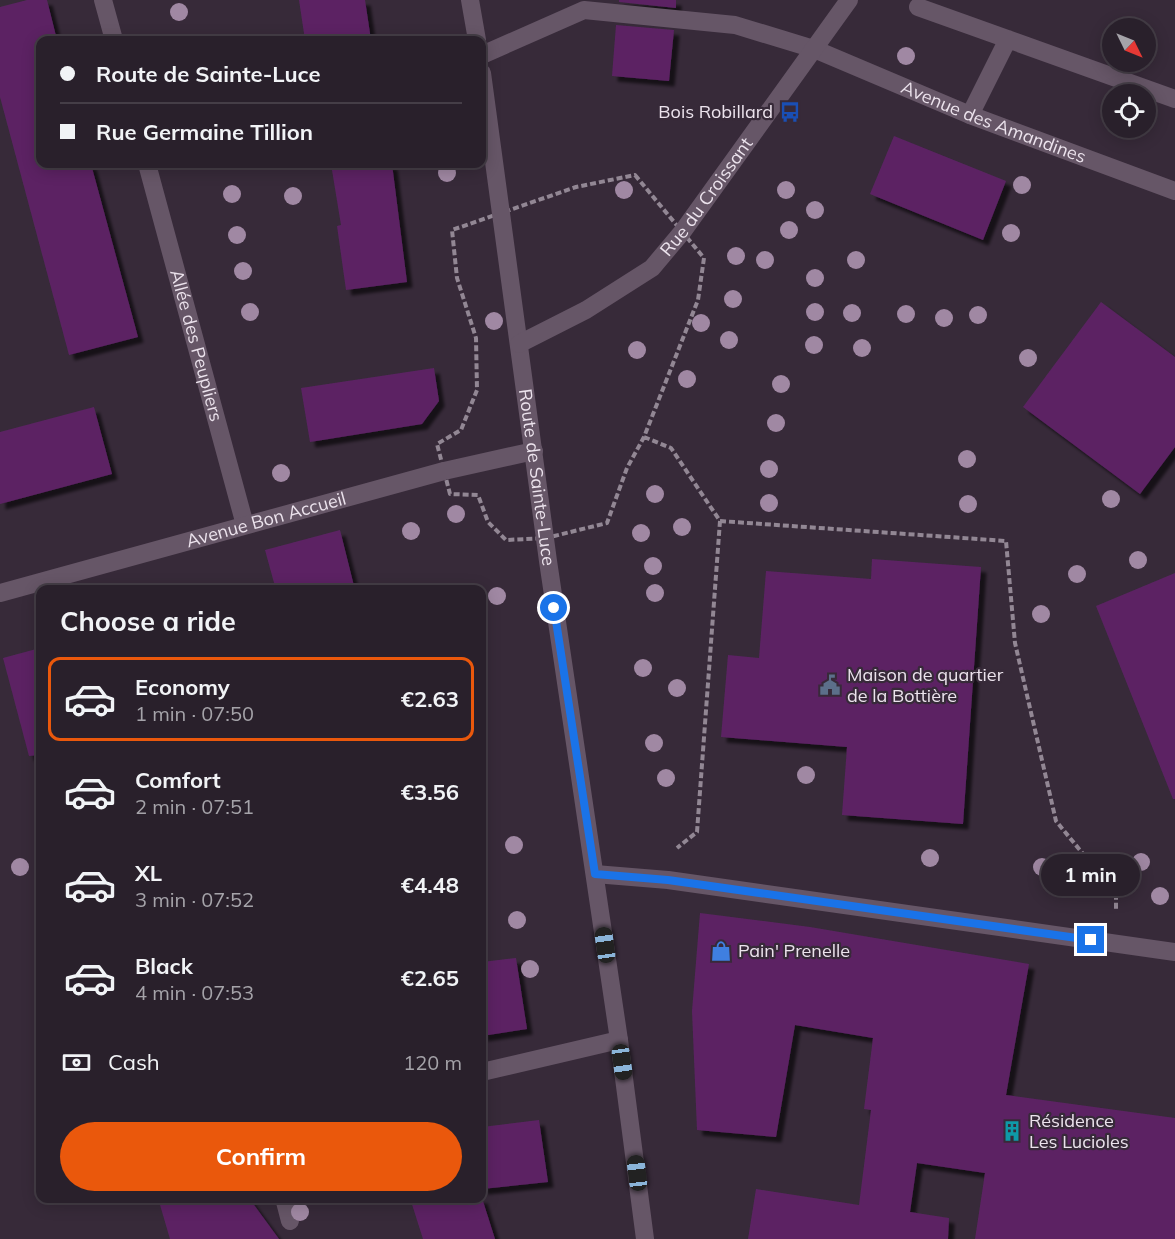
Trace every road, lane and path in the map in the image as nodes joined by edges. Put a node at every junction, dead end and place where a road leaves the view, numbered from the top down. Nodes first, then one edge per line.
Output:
1 (103, 0) edge
2 (470, 0) edge
3 (849, 0) edge
4 (583, 5) edge
5 (918, 7) dead end
6 (113, 36) edge
7 (476, 36) edge
8 (1008, 39) junction
9 (814, 49) junction
10 (486, 53) edge
11 (1175, 99) edge
12 (486, 102) edge
13 (970, 115) junction
14 (148, 168) edge
15 (1175, 191) edge
16 (519, 344) junction
17 (644, 437) dead end
18 (534, 451) junction
19 (720, 521) junction
20 (245, 525) junction
21 (0, 593) edge
22 (595, 874) junction
23 (668, 880) junction
24 (1114, 944) junction
25 (1175, 952) edge
26 (619, 1040) junction
27 (486, 1071) edge
28 (285, 1203) edge
29 (290, 1221) dead end
30 (645, 1239) edge

1 - 6 street
2 - 7 street
3 - 9 street, Rue du Croissant
4 - 9 street, Avenue des Amandines
4 - 10 street
5 - 8 street
8 - 11 street
8 - 13 street
9 - 13 street, Avenue des Amandines
9 - 16 street, Rue du Croissant
12 - 16 street, Route de Sainte-Luce
13 - 15 street, Avenue des Amandines
14 - 20 street, Allée des Peupliers
16 - 18 street, Route de Sainte-Luce
17 - 19 path
18 - 20 street, Avenue Bon Accueil
18 - 22 street, Route de Sainte-Luce
19 - 23 path
19 - 24 path
20 - 21 street, Avenue Bon Accueil
22 - 23 street
22 - 26 street, Route de Sainte-Luce
23 - 24 street
24 - 25 street
26 - 27 street
26 - 30 street, Route de Sainte-Luce
28 - 29 street

